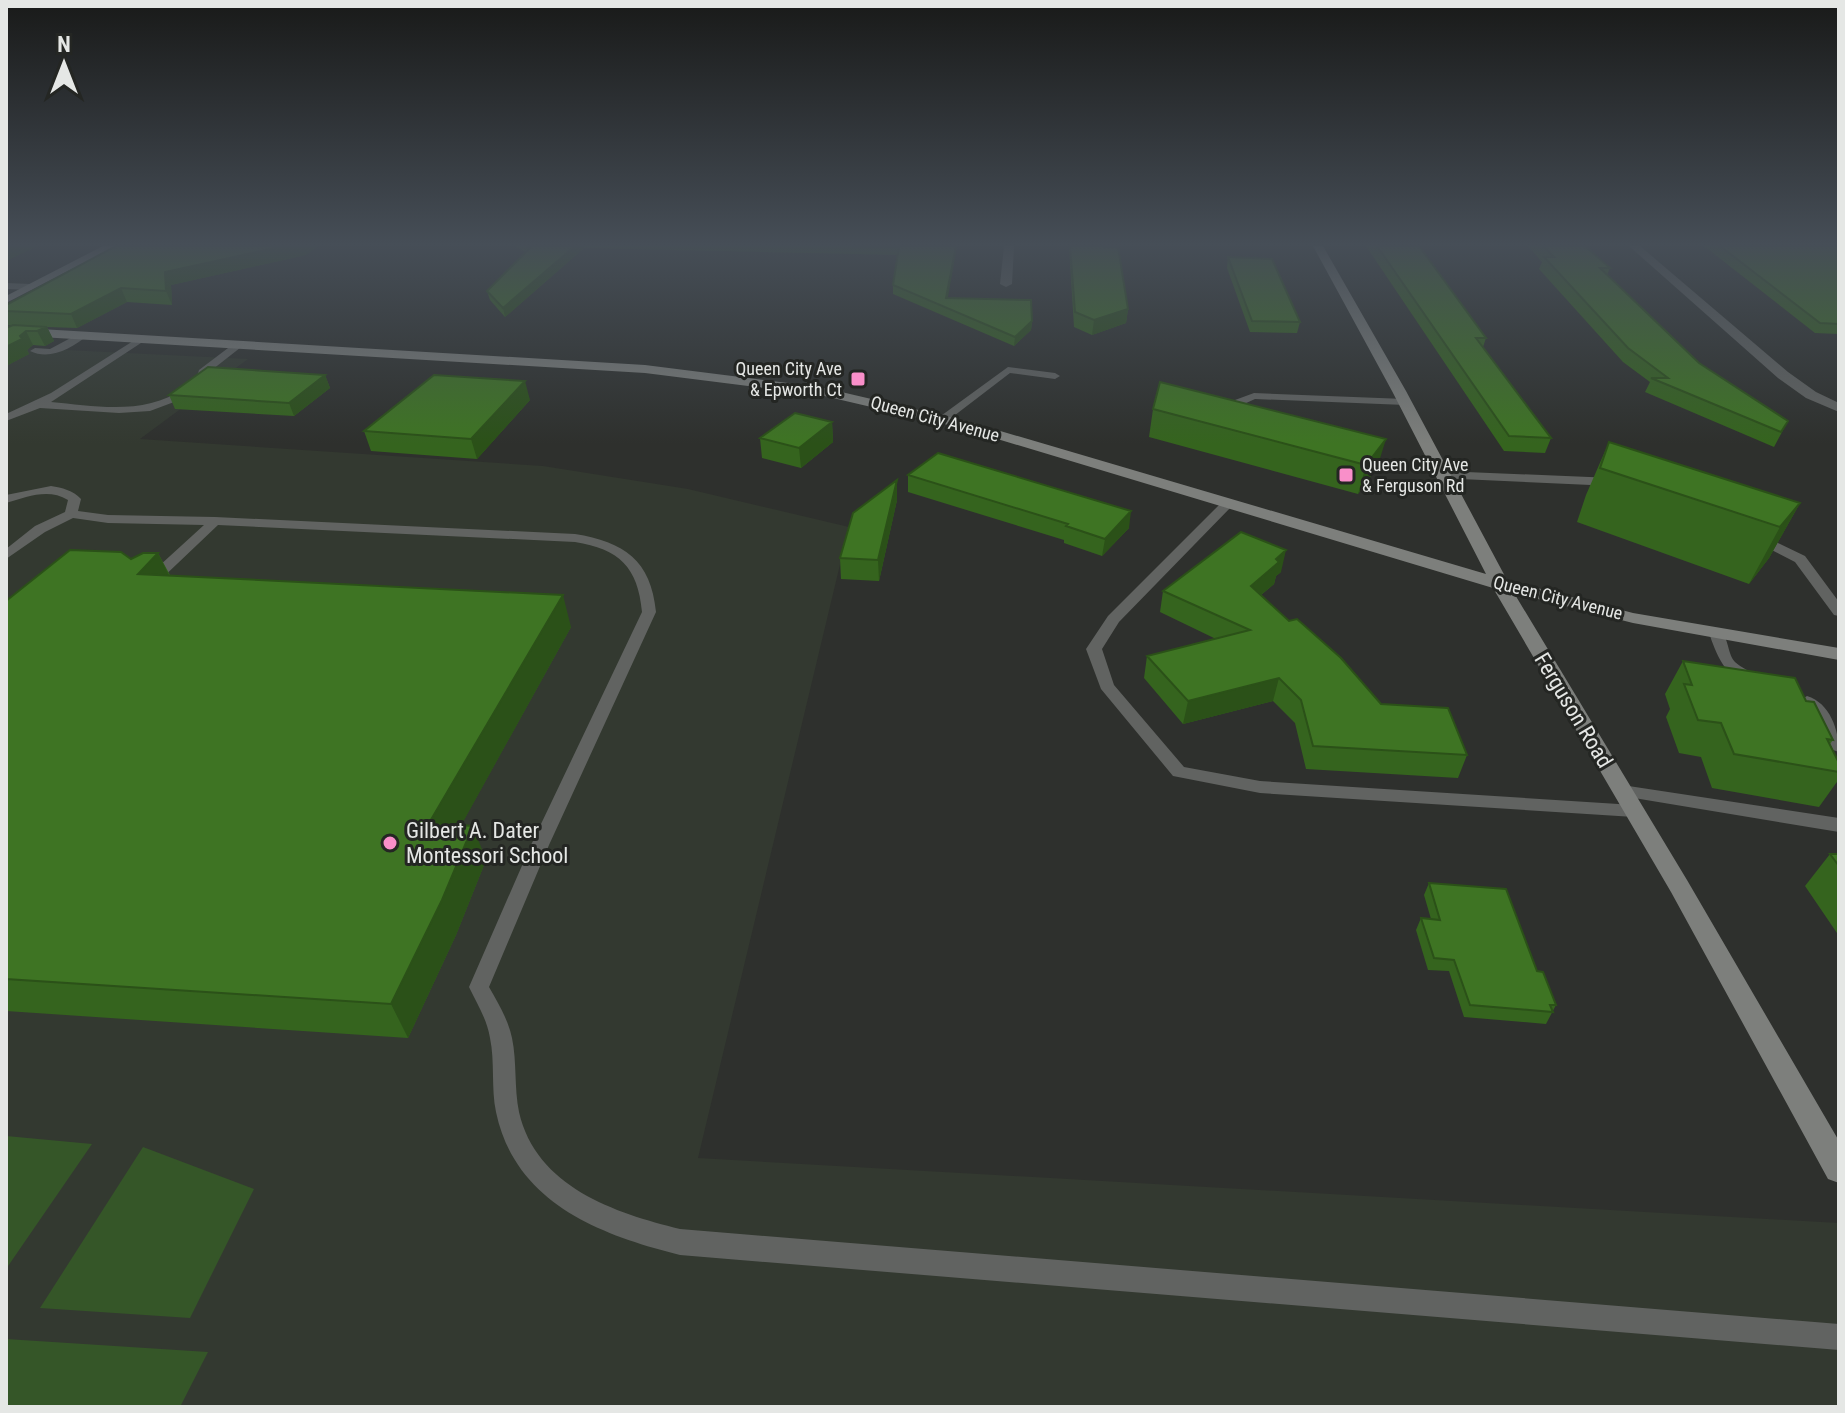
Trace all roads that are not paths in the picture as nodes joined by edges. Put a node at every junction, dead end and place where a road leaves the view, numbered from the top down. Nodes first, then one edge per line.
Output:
1 (1355, 312) edge
2 (1710, 312) edge
3 (6, 331) edge
4 (21, 332) junction
5 (83, 335) junction
6 (141, 339) junction
7 (6, 341) edge
8 (240, 344) junction
9 (30, 354) dead end
10 (1055, 376) dead end
11 (1405, 402) junction
12 (38, 405) junction
13 (1839, 408) edge
14 (6, 418) edge
15 (942, 420) junction
16 (1265, 420) edge
17 (1442, 475) junction
18 (1630, 486) edge
19 (6, 499) edge
20 (1227, 504) junction
21 (71, 514) junction
22 (215, 521) junction
23 (1737, 529) edge
24 (6, 555) edge
25 (147, 584) edge
26 (1500, 584) junction
27 (1839, 612) edge
28 (1716, 633) junction
29 (1839, 654) edge
30 (1766, 681) edge
31 (1790, 692) edge
32 (1839, 746) edge
33 (1628, 801) junction
34 (1839, 825) edge
35 (1839, 1169) edge
36 (1839, 1337) edge

1 - 11 main road, Ferguson Road
2 - 13 street
3 - 4 main road, Queen City Avenue
4 - 5 main road, Queen City Avenue
4 - 7 lane
5 - 6 main road, Queen City Avenue
5 - 9 lane
6 - 8 main road, Queen City Avenue
6 - 12 lane
8 - 12 lane
8 - 15 main road, Queen City Avenue
10 - 15 lane
11 - 16 lane
11 - 17 main road, Ferguson Road
12 - 14 lane
15 - 20 main road, Queen City Avenue
17 - 18 lane
17 - 26 main road, Ferguson Road
19 - 21 lane
20 - 26 main road, Queen City Avenue
20 - 33 lane
21 - 22 lane
21 - 24 lane
22 - 25 lane
22 - 36 lane
23 - 27 lane
26 - 28 main road, Queen City Avenue
26 - 33 main road, Ferguson Road
28 - 29 main road, Queen City Avenue
28 - 30 lane
31 - 32 lane
33 - 34 lane
33 - 35 main road, Ferguson Road

